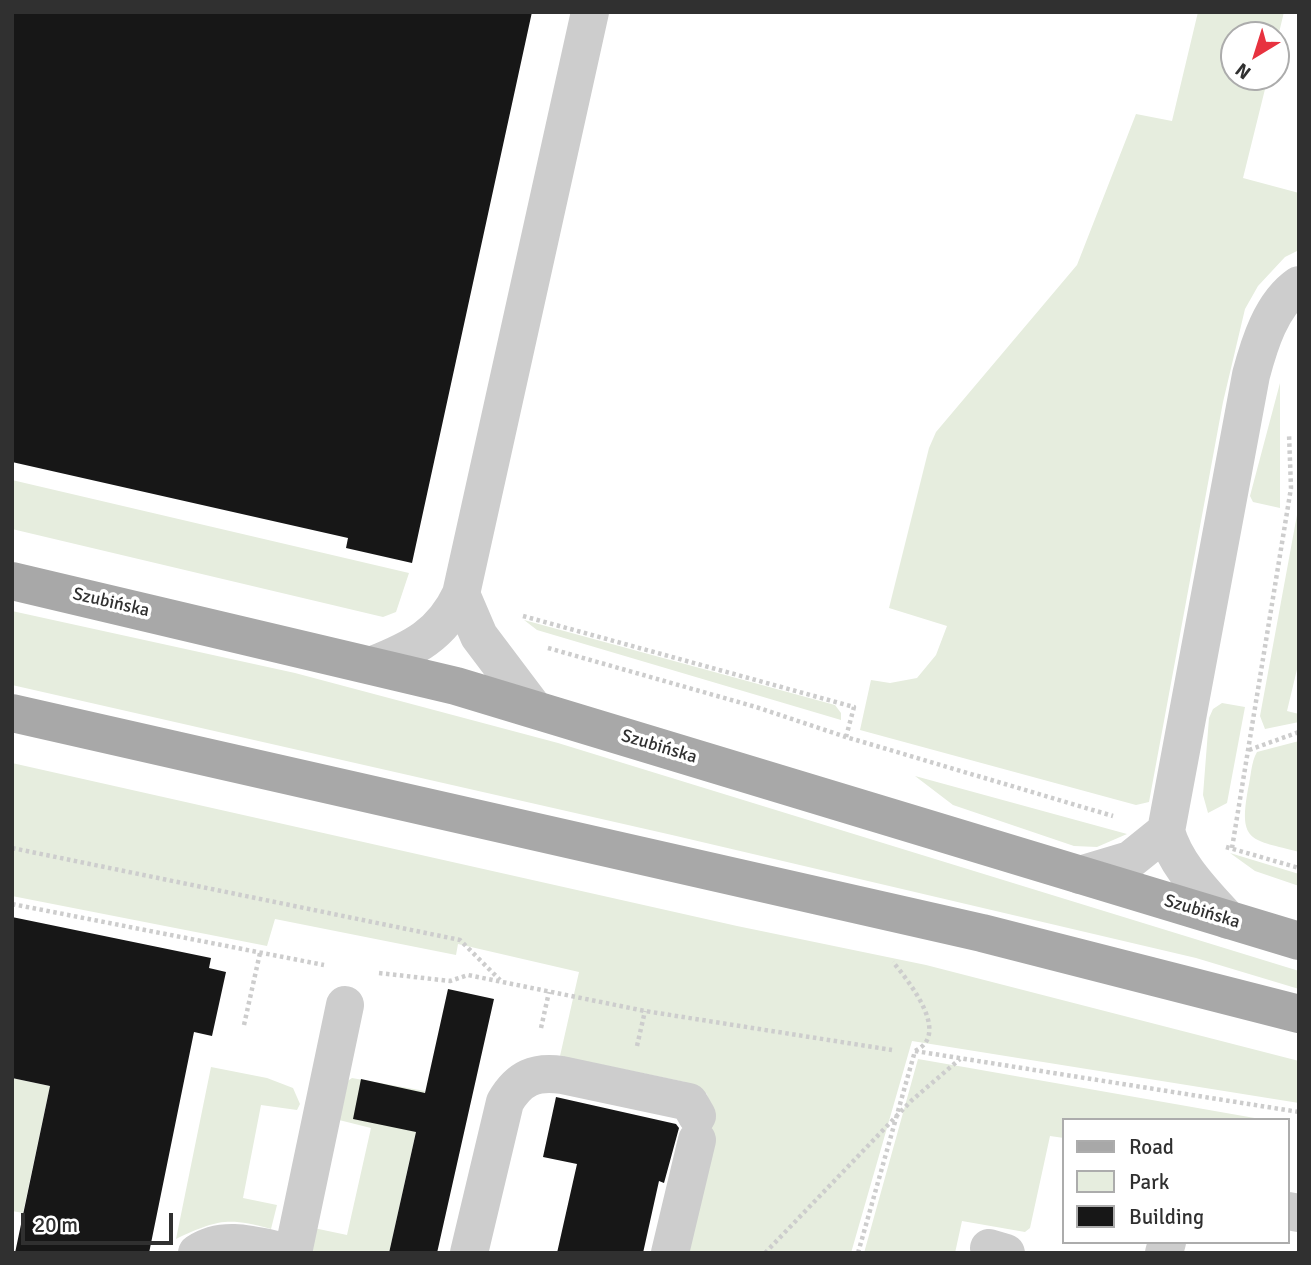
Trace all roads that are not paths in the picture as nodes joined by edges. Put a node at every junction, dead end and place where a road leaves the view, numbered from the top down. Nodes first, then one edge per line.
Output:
1 (590, 12) edge
2 (1299, 285) edge
3 (12, 581) edge
4 (461, 594) junction
5 (373, 665) junction
6 (534, 709) junction
7 (12, 713) edge
8 (1166, 831) junction
9 (1080, 875) junction
10 (1228, 920) junction
11 (1299, 941) edge
12 (349, 988) road end
13 (1299, 1014) edge
14 (197, 1253) edge
15 (291, 1253) edge
16 (469, 1253) edge
17 (670, 1253) edge

1 - 4 lane
2 - 8 lane
3 - 5 main road, Szubińska
4 - 5 lane
4 - 6 lane
5 - 6 main road, Szubińska
6 - 9 main road, Szubińska
7 - 13 main road
8 - 9 lane
8 - 10 lane
9 - 10 main road, Szubińska
10 - 11 main road, Szubińska
12 - 15 lane
14 - 15 lane
16 - 17 lane

